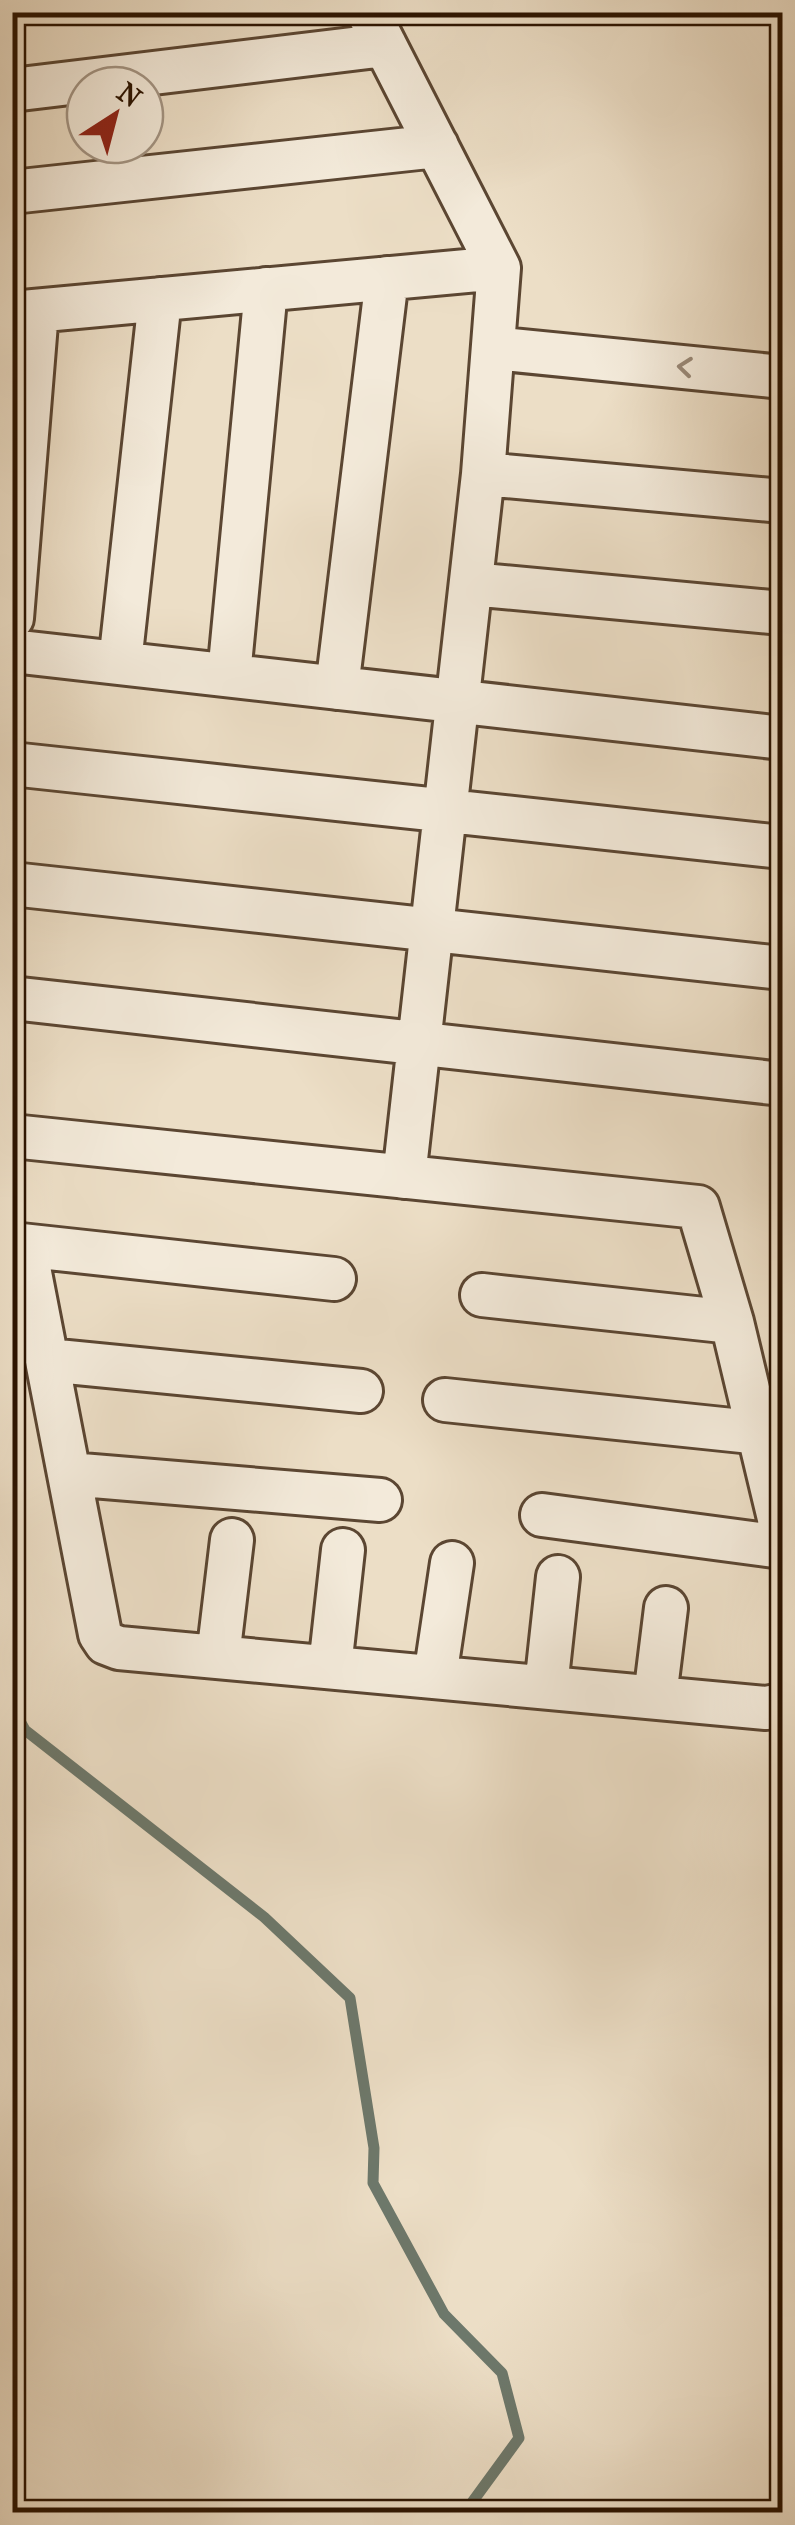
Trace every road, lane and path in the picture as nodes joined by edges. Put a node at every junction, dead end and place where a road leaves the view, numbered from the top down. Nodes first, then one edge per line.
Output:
1 (377, 29) edge
2 (12, 90) edge
3 (437, 146) junction
4 (12, 192) edge
5 (500, 268) junction
6 (387, 278) junction
7 (266, 289) junction
8 (160, 299) junction
9 (24, 312) edge
10 (493, 348) junction
11 (782, 377) edge
12 (483, 474) junction
13 (782, 501) edge
14 (471, 584) junction
15 (782, 613) edge
16 (12, 618) edge
17 (12, 651) edge
18 (120, 663) junction
19 (229, 676) junction
20 (337, 688) junction
21 (458, 702) junction
22 (782, 738) edge
23 (12, 764) edge
24 (446, 810) junction
25 (782, 847) edge
26 (12, 884) edge
27 (432, 928) junction
28 (782, 968) edge
29 (12, 998) edge
30 (420, 1043) junction
31 (782, 1084) edge
32 (12, 1136) edge
33 (404, 1177) junction
34 (19, 1246) edge
35 (334, 1279) dead end
36 (482, 1294) dead end
37 (732, 1322) junction
38 (47, 1360) junction
39 (360, 1391) dead end
40 (445, 1400) dead end
41 (762, 1433) junction
42 (69, 1474) junction
43 (380, 1500) dead end
44 (542, 1515) dead end
45 (782, 1531) edge
46 (232, 1540) dead end
47 (782, 1547) edge
48 (343, 1550) dead end
49 (452, 1563) dead end
50 (558, 1577) dead end
51 (666, 1608) dead end
52 (218, 1657) junction
53 (330, 1667) junction
54 (436, 1677) junction
55 (546, 1687) junction
56 (656, 1698) junction
57 (782, 1705) edge

1 - 2 street
1 - 3 street
3 - 4 street
3 - 5 street
5 - 6 street
5 - 10 street
6 - 7 street
6 - 20 street
7 - 8 street
7 - 19 street
8 - 9 street
8 - 18 street
9 - 16 street
11 -> 10 street
10 - 12 street
12 - 13 street
12 - 14 street
14 - 15 street
14 - 21 street
17 - 18 street
18 - 19 street
19 - 20 street
20 - 21 street
21 - 22 street
21 - 24 street
23 - 24 street
24 - 25 street
24 - 27 street
26 - 27 street
27 - 28 street
27 - 30 street
29 - 30 street
30 - 31 street
30 - 33 street
32 - 33 street
33 - 37 street
34 - 35 street
34 - 38 street
36 - 37 street
37 - 41 street
38 - 39 street
38 - 42 street
40 - 41 street
41 - 45 street
42 - 43 street
42 - 52 street
44 - 47 street
46 - 52 street
48 - 53 street
49 - 54 street
50 - 55 street
51 - 56 street
52 - 53 street
53 - 54 street
54 - 55 street
55 - 56 street
56 - 57 street

